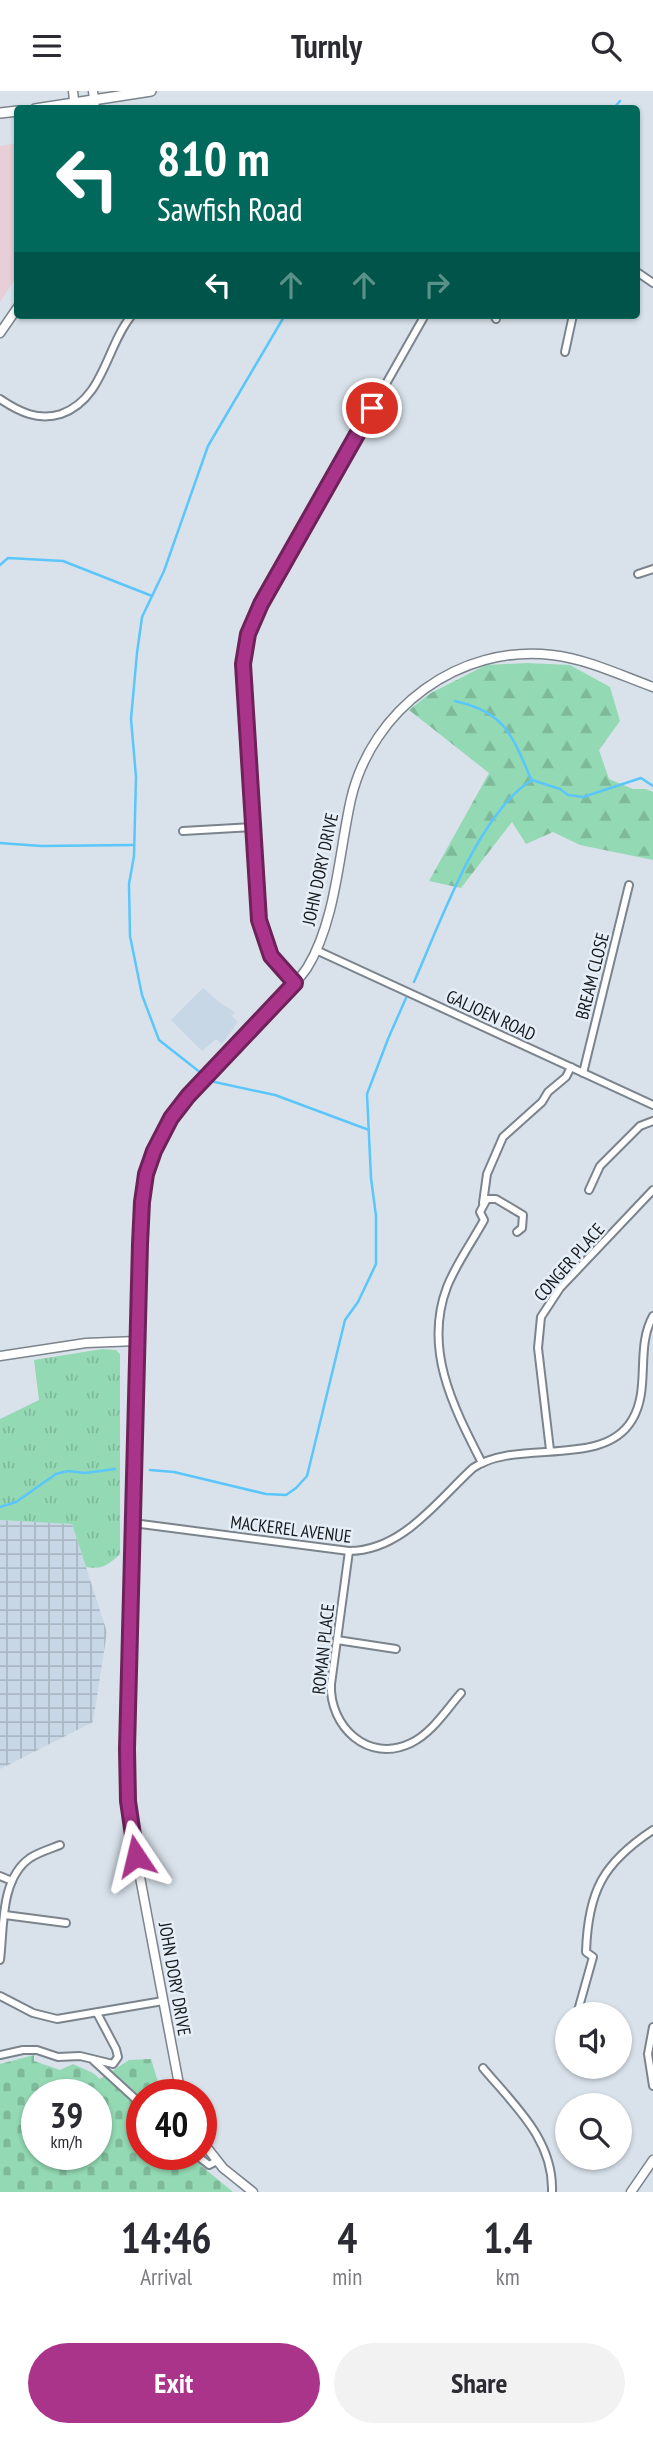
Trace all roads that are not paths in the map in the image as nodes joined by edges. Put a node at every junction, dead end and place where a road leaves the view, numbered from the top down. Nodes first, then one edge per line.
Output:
1 (151, 91) edge
2 (94, 100) edge
3 (14, 313) edge
4 (129, 319) edge
5 (423, 319) edge
6 (572, 319) edge
7 (0, 333) edge
8 (565, 352) dead end
9 (0, 400) edge
10 (653, 569) edge
11 (638, 574) dead end
12 (653, 687) edge
13 (253, 827) junction
14 (183, 831) dead end
15 (629, 885) dead end
16 (316, 950) junction
17 (295, 983) junction
18 (571, 1067) junction
19 (583, 1073) junction
20 (653, 1105) edge
21 (653, 1121) edge
22 (589, 1190) dead end
23 (653, 1190) edge
24 (483, 1205) junction
25 (517, 1232) dead end
26 (653, 1316) edge
27 (137, 1341) junction
28 (0, 1356) edge
29 (550, 1450) junction
30 (482, 1462) junction
31 (132, 1523) junction
32 (349, 1551) junction
33 (337, 1640) junction
34 (396, 1649) dead end
35 (461, 1693) dead end
36 (653, 1830) edge
37 (60, 1845) dead end
38 (0, 1876) edge
39 (12, 1881) junction
40 (5, 1915) junction
41 (66, 1923) dead end
42 (0, 1960) edge
43 (0, 1996) edge
44 (163, 2001) junction
45 (580, 2002) edge
46 (97, 2013) junction
47 (653, 2027) edge
48 (0, 2055) edge
49 (92, 2059) junction
50 (483, 2068) dead end
51 (178, 2079) edge
52 (653, 2086) edge
53 (126, 2090) edge
54 (653, 2160) edge
55 (217, 2161) edge
56 (253, 2192) edge
57 (552, 2192) edge
58 (631, 2192) edge

1 - 2 main road
3 - 7 street
4 - 9 street
5 - 13 street
6 - 8 street
10 - 11 street
12 - 16 street, JOHN DORY DRIVE
13 - 14 street
13 - 17 street
15 - 19 street, BREAM CLOSE
16 - 17 street, JOHN DORY DRIVE
16 - 18 street, GALJOEN ROAD
17 - 27 street, JOHN DORY DRIVE
18 - 19 street, GALJOEN ROAD
18 - 24 street
19 - 20 street, GALJOEN ROAD
21 - 22 street
23 - 29 street, CONGER PLACE
24 - 25 street
24 - 30 street
26 - 29 street, MACKEREL AVENUE
27 - 28 street
27 - 31 street, JOHN DORY DRIVE
29 - 30 street, MACKEREL AVENUE
30 - 32 street, MACKEREL AVENUE
31 - 32 street, MACKEREL AVENUE
31 - 44 street, JOHN DORY DRIVE
32 - 33 street, ROMAN PLACE
33 - 34 street
33 - 35 street, ROMAN PLACE
36 - 45 street
37 - 39 street
38 - 39 street
39 - 40 street
40 - 41 street
40 - 42 street
43 - 46 street
44 - 46 street
44 - 51 street, JOHN DORY DRIVE
46 - 49 street
47 - 52 street
48 - 49 street
49 - 53 street
50 - 57 street
54 - 58 street
55 - 56 street

